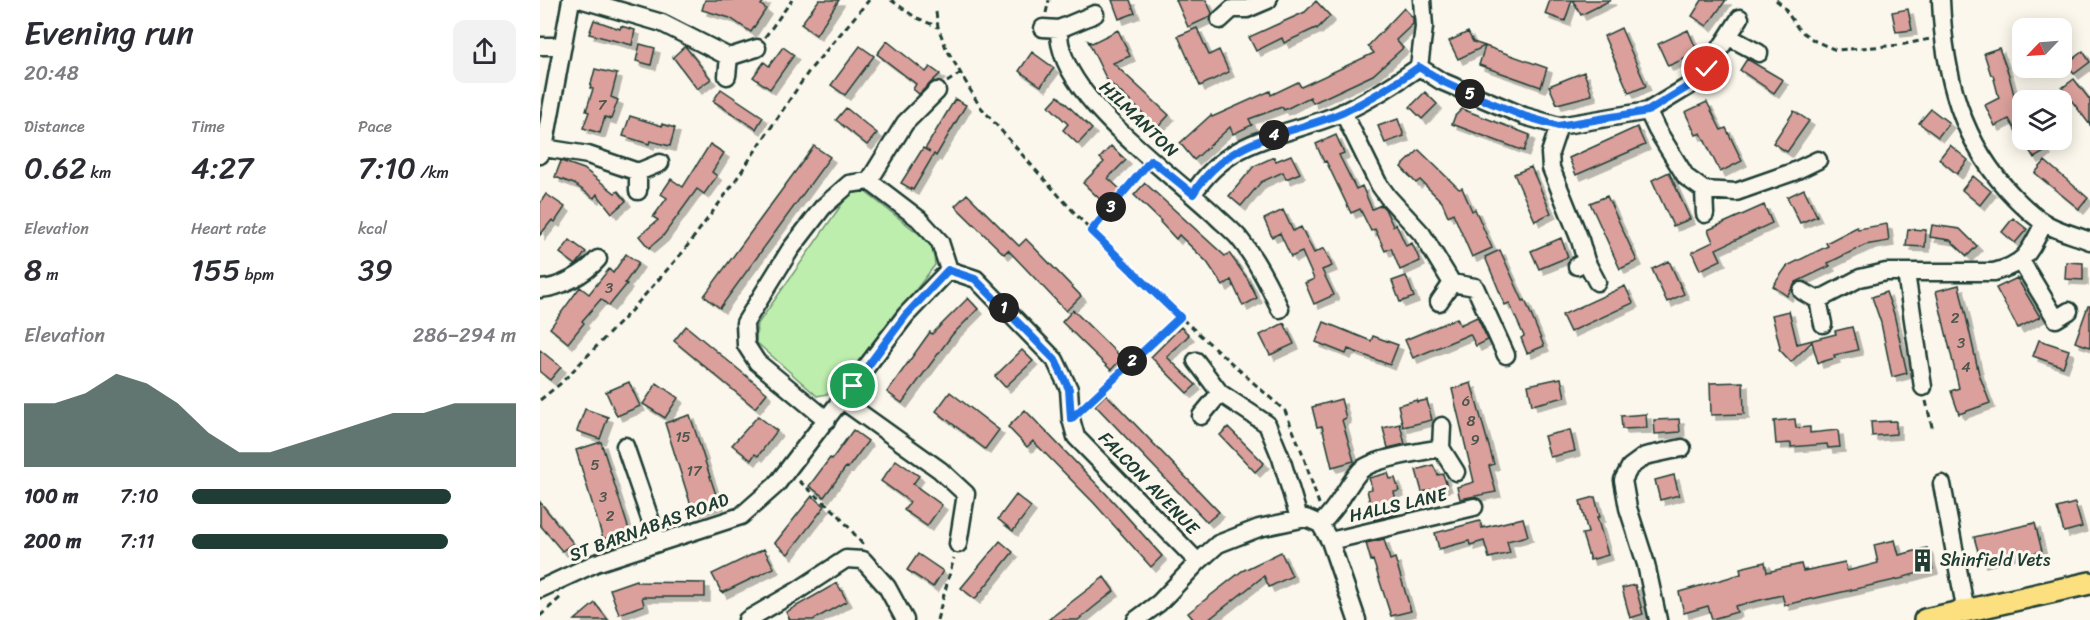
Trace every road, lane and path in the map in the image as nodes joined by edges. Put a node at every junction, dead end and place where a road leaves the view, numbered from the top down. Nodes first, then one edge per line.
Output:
1 (571, 0) edge
2 (583, 0) edge
3 (792, 0) edge
4 (869, 0) edge
5 (891, 0) edge
6 (1268, 0) edge
7 (1422, 0) edge
8 (1776, 0) edge
9 (1941, 0) edge
10 (1228, 9) edge
11 (936, 12) dead end
12 (1095, 14) dead end
13 (1740, 18) dead end
14 (938, 27) junction
15 (1942, 36) junction
16 (1729, 37) junction
17 (540, 46) edge
18 (563, 46) junction
19 (758, 48) joint
20 (1759, 53) dead end
21 (729, 57) junction
22 (1419, 67) junction
23 (727, 76) dead end
24 (937, 92) dead end
25 (1648, 111) junction
26 (1343, 112) junction
27 (1558, 126) junction
28 (542, 152) edge
29 (1151, 160) junction
30 (1818, 160) dead end
31 (660, 163) dead end
32 (638, 172) junction
33 (868, 182) junction
34 (1704, 190) junction
35 (638, 191) dead end
36 (1193, 194) junction
37 (1705, 214) dead end
38 (2044, 223) junction
39 (1091, 231) junction
40 (2090, 241) edge
41 (598, 259) dead end
42 (2021, 261) junction
43 (948, 270) junction
44 (1906, 273) junction
45 (1597, 282) dead end
46 (1460, 285) junction
47 (540, 289) edge
48 (1802, 291) dead end
49 (1818, 300) junction
50 (1439, 302) dead end
51 (1280, 309) dead end
52 (2070, 311) dead end
53 (1180, 317) junction
54 (1823, 324) dead end
55 (1506, 355) dead end
56 (1196, 361) dead end
57 (1923, 387) joint
58 (1220, 393) junction
59 (540, 400) edge
60 (842, 400) junction
61 (1202, 416) dead end
62 (1071, 419) junction
63 (827, 420) junction
64 (1442, 426) dead end
65 (1933, 431) dead end
66 (625, 446) dead end
67 (1441, 448) junction
68 (1682, 448) dead end
69 (787, 471) junction
70 (1456, 472) dead end
71 (1942, 484) dead end
72 (1474, 507) dead end
73 (1299, 518) junction
74 (1320, 524) junction
75 (1330, 541) junction
76 (658, 542) junction
77 (958, 544) joint
78 (868, 553) dead end
79 (1198, 562) junction
80 (2090, 583) edge
81 (540, 590) edge
82 (1966, 612) junction
83 (770, 614) edge
84 (747, 620) edge
85 (905, 620) edge
86 (936, 620) edge
87 (1136, 620) edge
88 (1358, 620) edge
89 (1658, 620) edge
90 (1925, 620) edge

1 - 18 street
2 - 21 street
3 - 19 path
4 - 59 path
5 - 14 path
6 - 10 street
7 - 22 street
8 - 15 path
9 - 15 street
11 - 14 path
12 - 29 street, HILMANTON
13 - 16 street
14 - 39 path
15 - 38 street
16 - 20 street
16 - 25 street
17 - 18 street
18 - 28 street
19 - 21 street
21 - 23 street
22 - 26 street
22 - 27 street
24 - 33 street
25 - 27 street
25 - 34 street
26 - 36 street
26 - 46 street
27 - 45 street
28 - 32 street
29 - 36 street, HILMANTON
29 - 39 path
30 - 34 street
31 - 32 street
32 - 35 street
33 - 43 street
33 - 63 street
34 - 37 street
36 - 51 street, HILMANTON
38 - 40 street
38 - 42 street
39 - 53 path
41 - 47 street
42 - 44 street
42 - 52 street
43 - 60 street, ST BARNABAS ROAD
43 - 62 street, FALCON AVENUE
44 - 49 street
44 - 57 street
46 - 50 street
46 - 55 street
48 - 49 street
49 - 54 street
53 - 62 path
53 - 74 path
56 - 58 street
57 - 65 path
58 - 61 street
58 - 73 street
60 - 63 street, ST BARNABAS ROAD
60 - 77 street
62 - 79 street, FALCON AVENUE
63 - 69 street, ST BARNABAS ROAD
64 - 67 street
66 - 76 street
67 - 70 street
67 - 74 street
68 - 89 street
69 - 76 street, ST BARNABAS ROAD
69 - 78 path
71 - 82 street
72 - 75 street, HALLS LANE
73 - 74 street
73 - 79 street
74 - 75 street, HALLS LANE
75 - 88 street, HALLS LANE
76 - 81 street, ST BARNABAS ROAD
77 - 86 path
79 - 87 street
80 - 82 main road
82 - 90 main road
83 - 84 street
83 - 85 street

